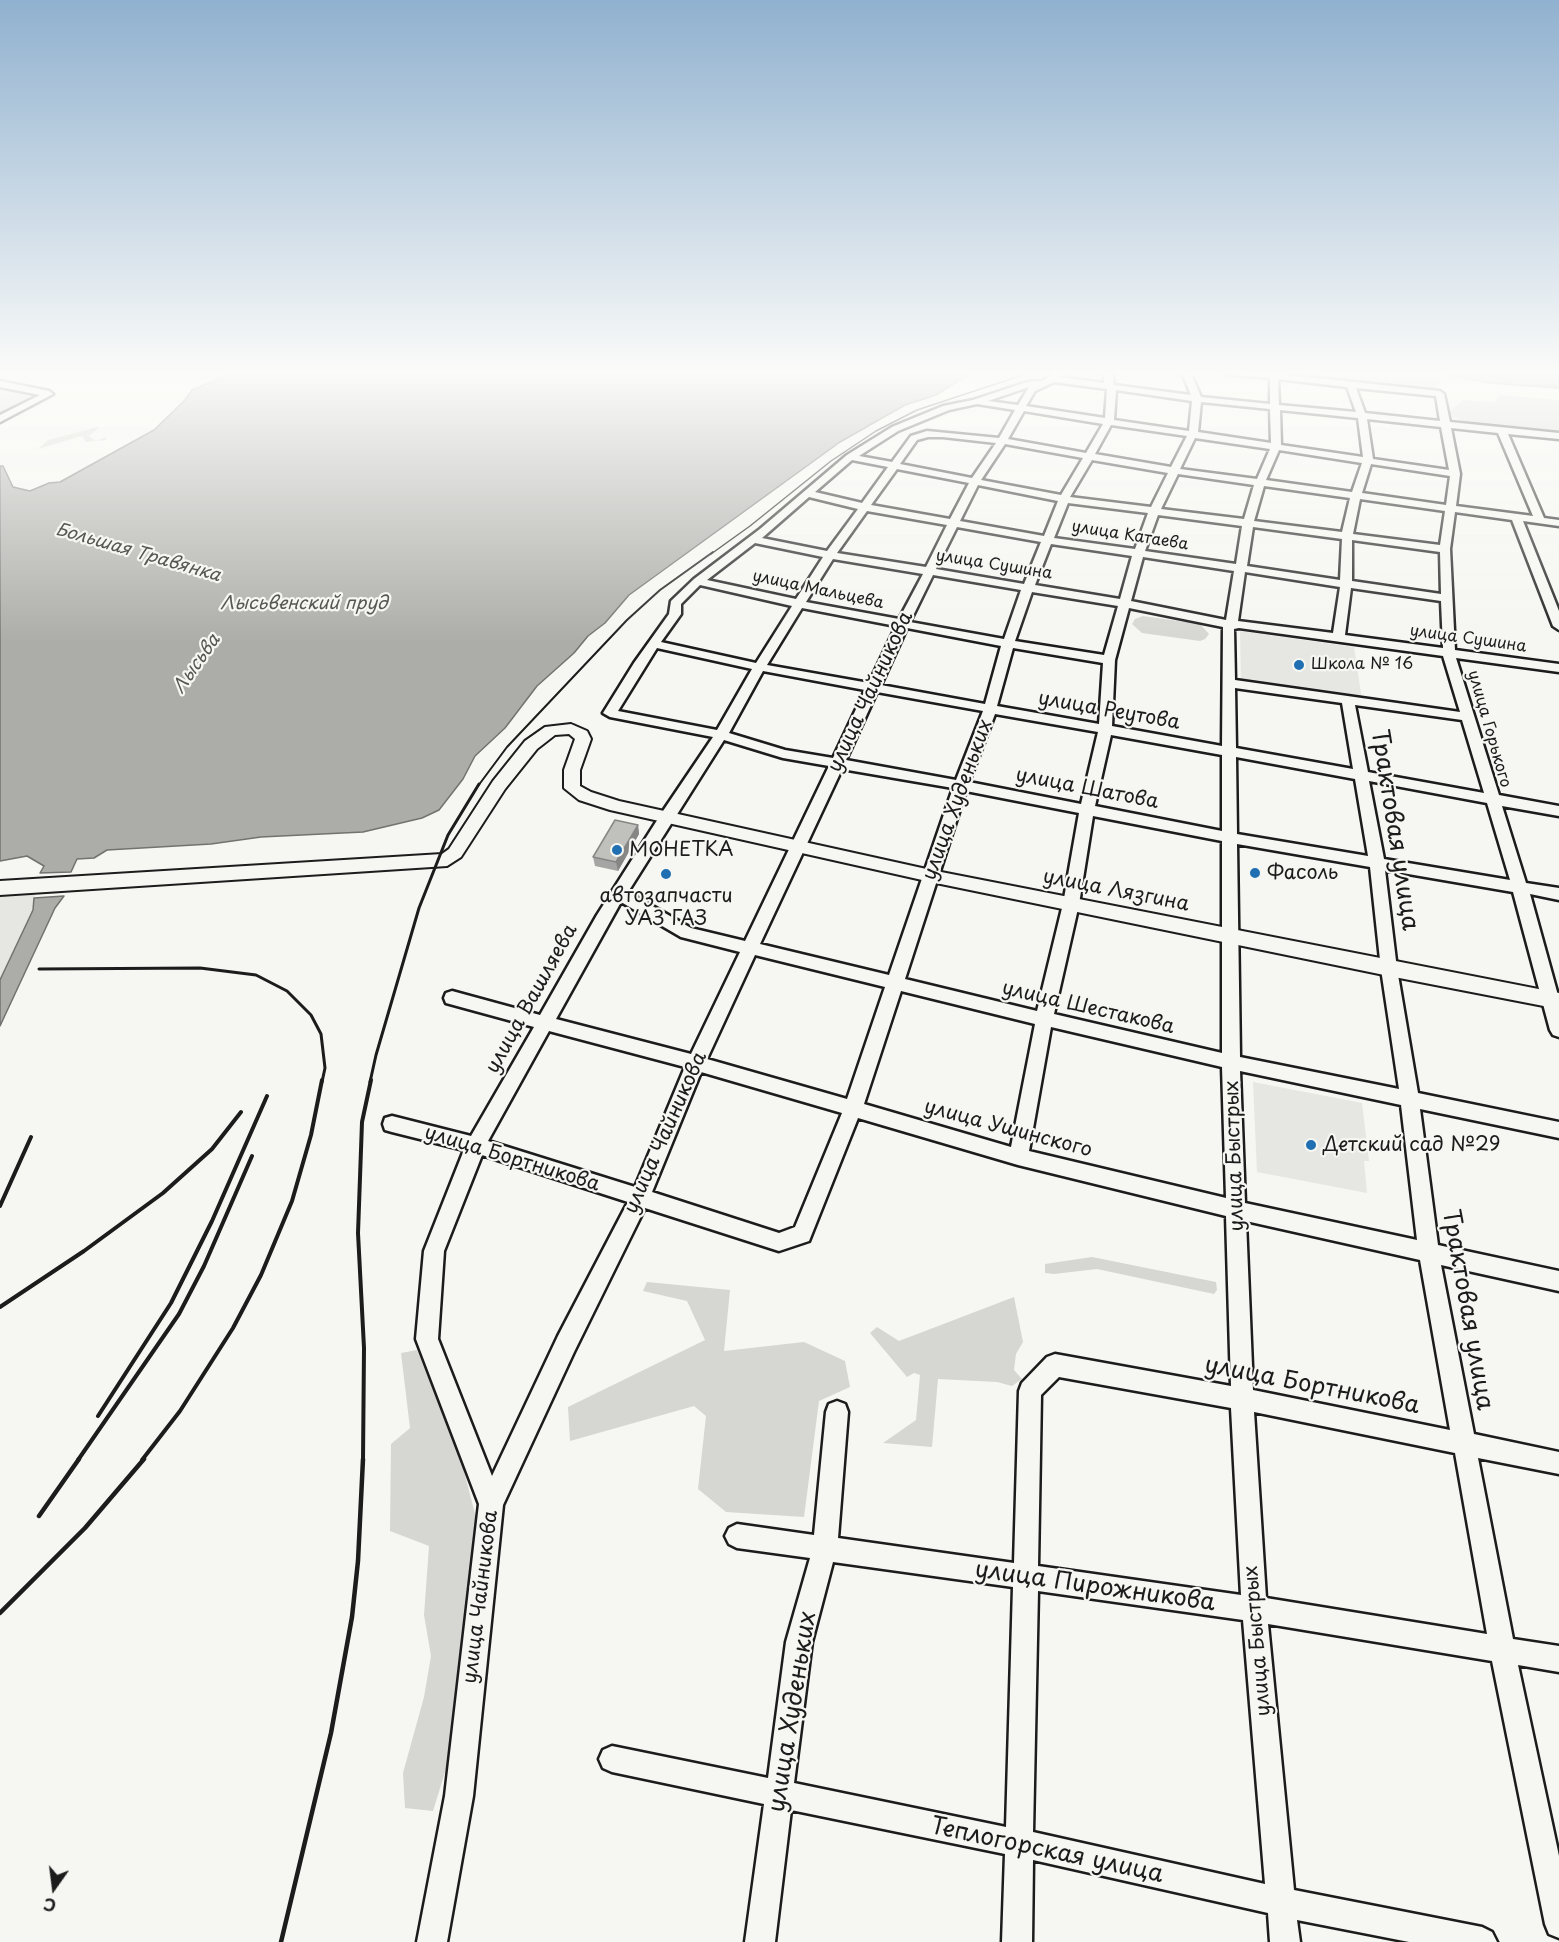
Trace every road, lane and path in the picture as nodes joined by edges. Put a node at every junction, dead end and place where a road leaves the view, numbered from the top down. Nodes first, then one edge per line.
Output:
1 (845, 462) edge
2 (870, 462) edge
3 (898, 462) edge
4 (988, 462) edge
5 (1085, 462) edge
6 (1124, 462) edge
7 (1179, 462) edge
8 (1269, 462) edge
9 (1367, 462) edge
10 (1378, 462) edge
11 (1453, 462) edge
12 (1515, 462) edge
13 (894, 467) junction
14 (1174, 471) junction
15 (1455, 474) junction
16 (974, 483) junction
17 (1260, 483) junction
18 (809, 494) junction
19 (1356, 495) junction
20 (1064, 499) junction
21 (864, 507) junction
22 (1450, 508) junction
23 (1154, 512) junction
24 (1517, 519) junction
25 (1540, 521) junction
26 (1559, 523) edge
27 (954, 524) junction
28 (1248, 524) junction
29 (1347, 536) junction
30 (752, 539) junction
31 (1048, 540) junction
32 (1445, 549) junction
33 (831, 555) junction
34 (1138, 555) junction
35 (1239, 570) junction
36 (929, 572) junction
37 (698, 581) junction
38 (1346, 586) junction
39 (1028, 588) junction
40 (1448, 599) junction
41 (801, 604) junction
42 (1126, 604) junction
43 (903, 624) junction
44 (1231, 625) junction
45 (1559, 626) edge
46 (1338, 638) junction
47 (654, 644) junction
48 (1008, 644) junction
49 (1449, 654) junction
50 (1109, 660) junction
51 (759, 667) junction
52 (1559, 668) edge
53 (1229, 683) junction
54 (874, 687) junction
55 (1348, 701) junction
56 (990, 709) junction
57 (1468, 717) junction
58 (1105, 730) junction
59 (721, 735) junction
60 (1230, 753) junction
61 (838, 763) junction
62 (1361, 777) junction
63 (962, 785) junction
64 (1493, 800) junction
65 (1087, 809) junction
66 (1559, 811) edge
67 (666, 817) junction
68 (1231, 838) junction
69 (799, 846) junction
70 (1377, 863) junction
71 (931, 876) junction
72 (0, 888) edge
73 (1520, 888) junction
74 (619, 894) junction
75 (1559, 894) edge
76 (1071, 904) junction
77 (1230, 937) junction
78 (751, 948) junction
79 (1389, 969) junction
80 (895, 984) junction
81 (452, 998) dead end
82 (1555, 1000) edge
83 (1044, 1019) junction
84 (544, 1024) junction
85 (1559, 1030) edge
86 (1231, 1062) junction
87 (696, 1063) junction
88 (1410, 1100) junction
89 (853, 1109) junction
90 (392, 1124) dead end
91 (1559, 1130) edge
92 (476, 1145) junction
93 (1018, 1157) junction
94 (640, 1198) junction
95 (1238, 1210) junction
96 (802, 1234) joint
97 (1429, 1254) junction
98 (1559, 1281) edge
99 (1242, 1399) junction
100 (837, 1412) dead end
101 (1465, 1444) junction
102 (1559, 1463) edge
103 (491, 1503) junction
104 (737, 1536) dead end
105 (825, 1548) junction
106 (1025, 1577) junction
107 (1254, 1609) junction
108 (1503, 1648) junction
109 (1559, 1659) edge
110 (612, 1759) dead end
111 (780, 1794) junction
112 (1018, 1843) junction
113 (1281, 1902) junction
114 (1559, 1924) edge
115 (432, 1942) edge
116 (760, 1942) edge
117 (1017, 1942) edge
118 (1285, 1942) edge
119 (1482, 1942) edge

1 - 18 street
2 - 13 street
3 - 13 street, улица Вашляева
4 - 16 street, улица Чайникова
5 - 20 street, улица Худеньких
6 - 14 street
7 - 14 street
8 - 17 street, улица Быстрых
9 - 19 street
10 - 15 street
11 - 15 street, улица Горького
12 - 25 street
13 - 16 street
13 - 21 street, улица Вашляева
14 - 17 street
14 - 23 street
15 - 22 street, улица Горького
16 - 20 street
16 - 27 street, улица Чайникова
17 - 19 street
17 - 28 street, улица Быстрых
18 - 21 street, улица Катаева
18 - 30 street
19 - 22 street
19 - 29 street
20 - 23 street
20 - 31 street, улица Худеньких
21 - 27 street, улица Катаева
21 - 33 street, улица Вашляева
22 - 24 street
22 - 32 street, улица Горького
23 - 28 street
23 - 34 street
24 - 25 street
24 - 45 street
25 - 26 street
27 - 31 street, улица Катаева
27 - 36 street, улица Чайникова
28 - 29 street
28 - 35 street, улица Быстрых
29 - 32 street
29 - 38 street
30 - 33 street, улица Сушина
30 - 37 street
31 - 34 street, улица Катаева
31 - 39 street, улица Худеньких
32 - 40 street, улица Горького
33 - 36 street, улица Сушина
33 - 41 street, улица Вашляева
34 - 35 street, улица Катаева
34 - 42 street
35 - 38 street, улица Катаева
35 - 44 street, улица Быстрых
36 - 39 street, улица Сушина
36 - 43 street, улица Чайникова
37 - 41 street, улица Мальцева
37 - 47 street
38 - 40 street, улица Катаева
38 - 46 street
39 - 42 street, улица Сушина
39 - 48 street, улица Худеньких
40 - 49 street, улица Горького
41 - 43 street, улица Мальцева
41 - 51 street, улица Вашляева
42 - 44 street, улица Сушина
42 - 50 street
43 - 48 street, улица Мальцева
43 - 54 street, улица Чайникова
44 - 46 street, улица Сушина
44 - 53 street, улица Быстрых
46 - 49 street, улица Сушина
47 - 51 street, улица Реутова
47 - 59 street, улица Шатова
48 - 50 street, улица Мальцева
48 - 56 street, улица Худеньких
49 - 52 street, улица Сушина
49 - 57 street, улица Горького
50 - 58 street
51 - 54 street, улица Реутова
51 - 59 street, улица Вашляева
53 - 55 street
53 - 60 street, улица Быстрых
54 - 56 street, улица Реутова
54 - 61 street, улица Чайникова
55 - 57 street
55 - 62 street, Трактовая улица
56 - 58 street, улица Реутова
56 - 63 street, улица Худеньких
57 - 64 street, улица Горького
58 - 60 street, улица Реутова
58 - 65 street
59 - 61 street, улица Шатова
59 - 67 street, улица Вашляева
60 - 62 street, улица Реутова
60 - 68 street, улица Быстрых
61 - 63 street, улица Шатова
61 - 69 street, улица Чайникова
62 - 64 street, улица Реутова
62 - 70 street, Трактовая улица
63 - 65 street, улица Шатова
63 - 71 street, улица Худеньких
64 - 66 street, улица Реутова
64 - 73 street, улица Горького
65 - 68 street, улица Шатова
65 - 76 street
67 - 69 main road, улица Лязгина
67 - 72 main road, улица Лязгина
67 - 74 street, улица Вашляева
68 - 70 street, улица Шатова
68 - 77 street, улица Быстрых
69 - 71 main road, улица Лязгина
69 - 78 street, улица Чайникова
70 - 73 street, улица Шатова
70 - 79 street, Трактовая улица
71 - 76 main road, улица Лязгина
71 - 80 street, улица Худеньких
73 - 75 street, улица Шатова
73 - 82 street, улица Горького
74 - 78 street, улица Шестакова
74 - 84 street, улица Вашляева
76 - 77 main road, улица Лязгина
76 - 83 street
77 - 79 main road, улица Лязгина
77 - 86 street, улица Быстрых
78 - 80 street, улица Шестакова
78 - 87 street, улица Чайникова
79 - 82 main road, улица Лязгина
79 - 88 street, Трактовая улица
80 - 83 street, улица Шестакова
80 - 89 street, улица Худеньких
81 - 84 street, улица Ушинского
82 - 85 street, улица Горького
83 - 86 street, улица Шестакова
83 - 93 street
84 - 87 street, улица Ушинского
84 - 92 street, улица Вашляева
86 - 88 street, улица Шестакова
86 - 95 street, улица Быстрых
87 - 89 street, улица Ушинского
87 - 94 street, улица Чайникова
88 - 91 street, улица Шестакова
88 - 97 street, Трактовая улица
89 - 93 street, улица Ушинского
89 - 96 street, улица Худеньких
90 - 92 street, улица Бортникова
92 - 94 street, улица Бортникова
92 - 103 street, улица Вашляева
93 - 95 street, улица Ушинского
94 - 96 street, улица Бортникова
94 - 103 street, улица Чайникова
95 - 97 street, улица Ушинского
95 - 99 street, улица Быстрых
97 - 98 street, улица Ушинского
97 - 101 street, Трактовая улица
99 - 101 street, улица Бортникова
99 - 106 street, улица Бортникова
99 - 107 street, улица Быстрых
100 - 105 street, улица Худеньких
101 - 102 street, улица Бортникова
101 - 108 street, Трактовая улица
103 - 115 street, улица Чайникова
104 - 105 street, улица Пирожникова
105 - 106 street, улица Пирожникова
105 - 111 street, улица Худеньких
106 - 107 street, улица Пирожникова
106 - 112 street
107 - 108 street, улица Пирожникова
107 - 113 street, улица Быстрых
108 - 109 street, улица Пирожникова
108 - 114 street, Трактовая улица
110 - 111 street, Теплогорская улица
111 - 112 street, Теплогорская улица
111 - 116 street, улица Худеньких
112 - 113 street, Теплогорская улица
112 - 117 street
113 - 118 street, улица Быстрых
113 - 119 street, Теплогорская улица

